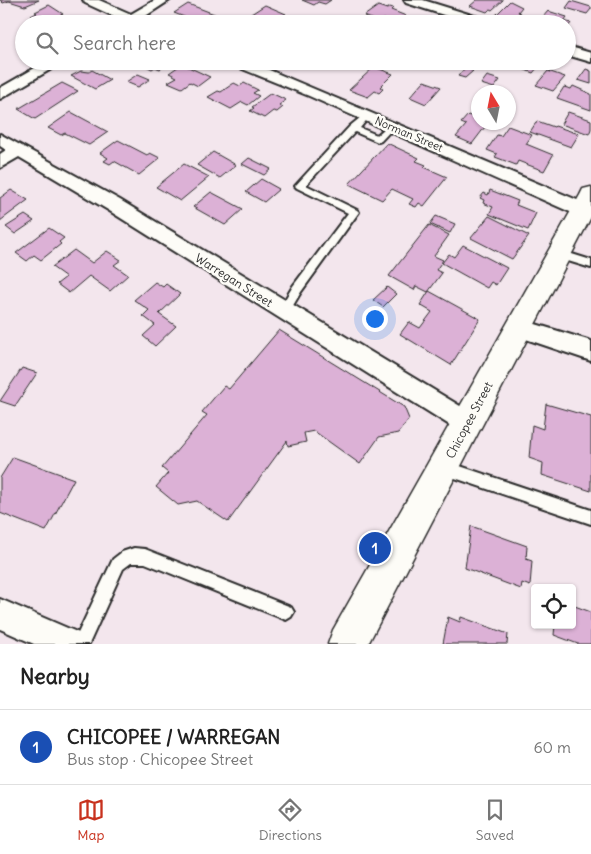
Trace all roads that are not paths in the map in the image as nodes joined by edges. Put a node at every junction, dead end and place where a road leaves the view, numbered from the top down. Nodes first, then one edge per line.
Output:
1 (89, 0) edge
2 (164, 0) edge
3 (410, 0) edge
4 (118, 15) edge
5 (142, 15) edge
6 (458, 15) edge
7 (576, 53) edge
8 (591, 58) edge
9 (42, 70) edge
10 (256, 70) edge
11 (0, 94) edge
12 (366, 116) junction
13 (391, 126) junction
14 (353, 128) junction
15 (0, 139) edge
16 (18, 150) junction
17 (0, 162) edge
18 (587, 202) edge
19 (559, 254) junction
20 (591, 264) edge
21 (284, 310) junction
22 (518, 328) junction
23 (591, 351) edge
24 (467, 423) junction
25 (443, 468) junction
26 (591, 517) edge
27 (286, 612) dead end
28 (0, 614) edge
29 (68, 644) edge
30 (81, 644) edge
31 (347, 644) edge

1 - 4 street
2 - 5 street
3 - 6 street
7 - 8 street
9 - 11 street
10 - 12 street, Norman Street
12 - 13 street, Norman Street
12 - 14 lane
13 - 14 lane
13 - 18 street, Norman Street
14 - 21 lane
15 - 16 street, Warregan Street
16 - 17 street
16 - 21 street, Warregan Street
18 - 19 main road, Chicopee Street
19 - 20 lane
19 - 22 main road, Chicopee Street
21 - 24 street, Warregan Street
22 - 23 street
22 - 24 main road, Chicopee Street
24 - 25 main road, Chicopee Street
25 - 26 lane
25 - 31 main road, Chicopee Street
27 - 30 lane
28 - 29 street

